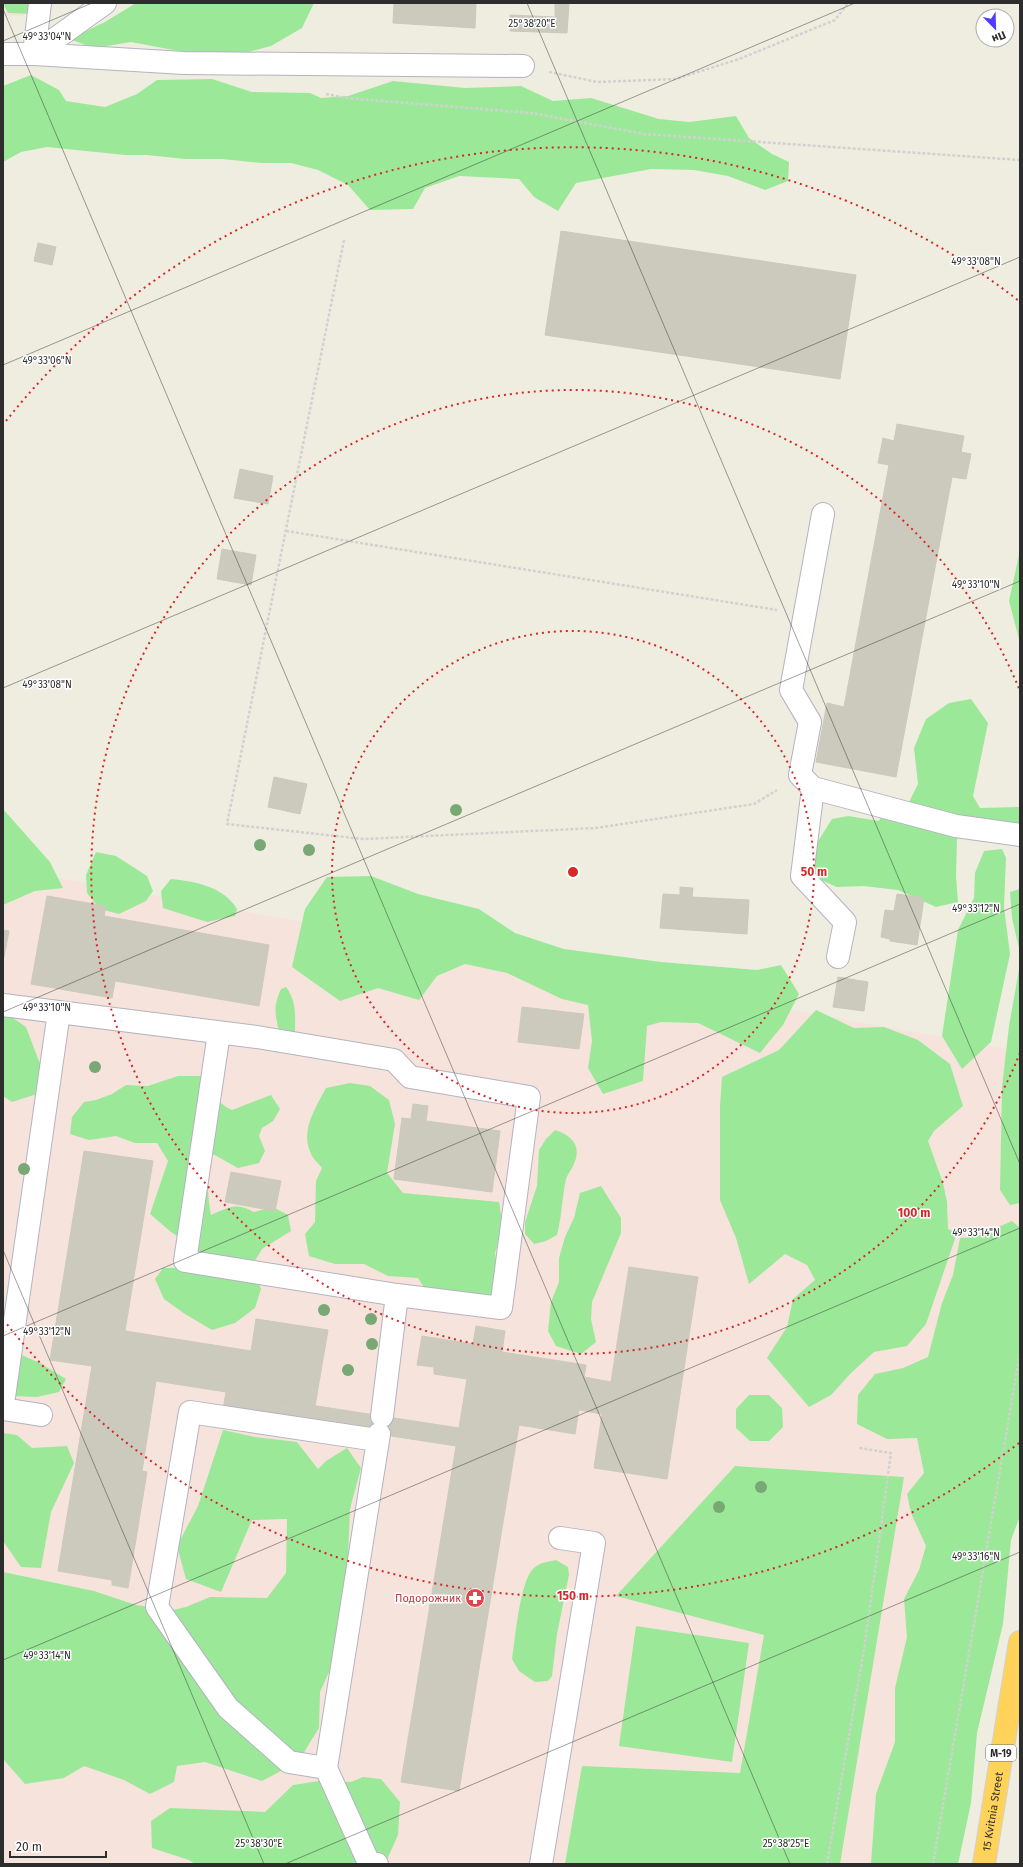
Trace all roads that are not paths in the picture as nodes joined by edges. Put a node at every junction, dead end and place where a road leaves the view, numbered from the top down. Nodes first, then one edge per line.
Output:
1 (40, 3) edge
2 (105, 3) edge
3 (3, 54) edge
4 (34, 54) junction
5 (523, 66) road end
6 (823, 514) dead end
7 (806, 781) junction
8 (1020, 835) edge
9 (838, 957) dead end
10 (3, 1005) edge
11 (59, 1012) junction
12 (219, 1032) junction
13 (397, 1294) junction
14 (3, 1404) edge
15 (3, 1409) edge
16 (41, 1415) dead end
17 (379, 1430) junction
18 (560, 1538) dead end
19 (1020, 1642) edge
20 (326, 1768) junction
21 (376, 1864) edge
22 (542, 1864) edge
23 (984, 1864) edge

1 - 4 lane
2 - 4 lane
3 - 4 lane
4 - 5 lane
6 - 7 lane
7 - 8 lane
7 - 9 lane
10 - 11 lane
11 - 12 lane
11 - 14 lane
12 - 13 lane
12 - 13 lane
13 - 17 lane
15 - 16 lane
17 - 20 lane
17 - 20 lane
18 - 22 lane
19 - 23 highway, 15 Kvitnia Street / М-19
20 - 21 lane

